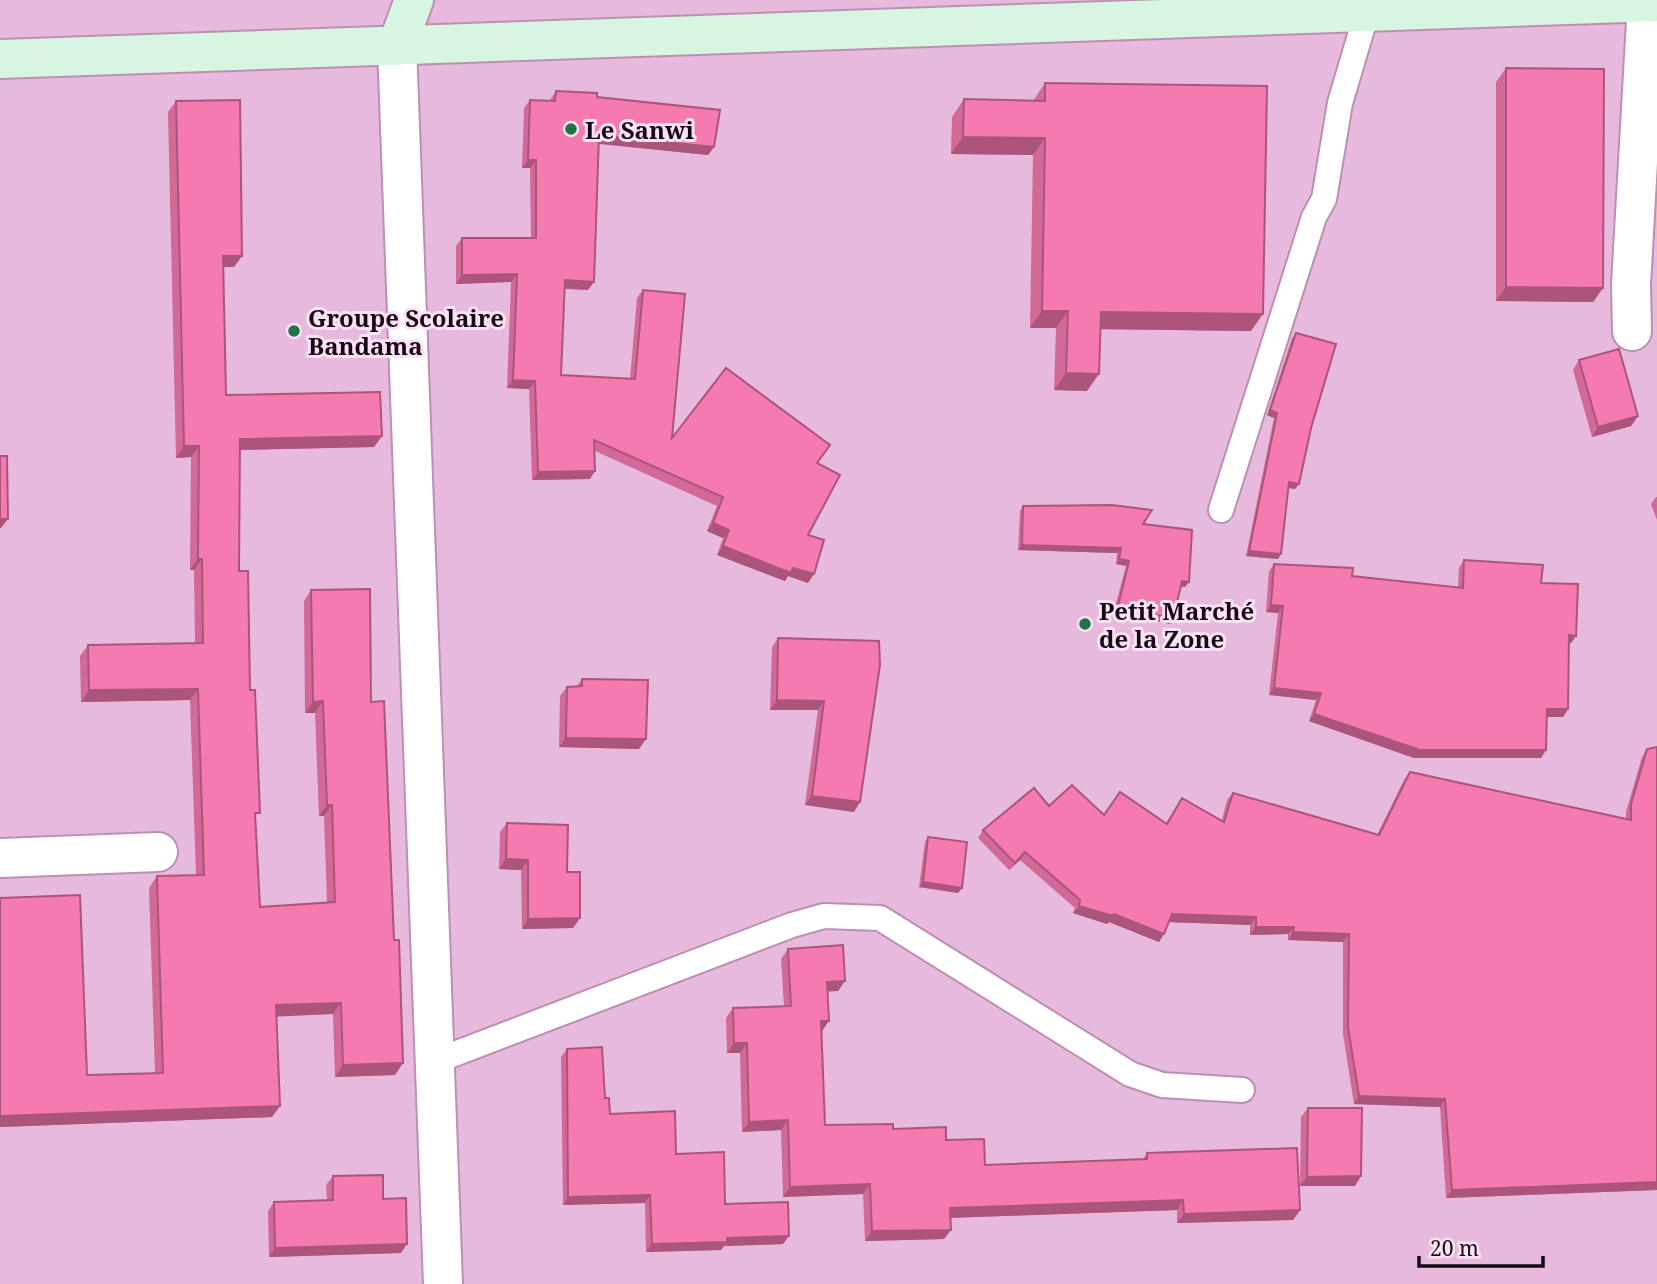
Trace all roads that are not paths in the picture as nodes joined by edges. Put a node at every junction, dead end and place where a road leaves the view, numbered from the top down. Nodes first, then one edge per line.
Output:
1 (414, 0) edge
2 (1652, 3) edge
3 (1408, 6) edge
4 (1367, 12) junction
5 (397, 46) junction
6 (0, 59) edge
7 (1632, 331) dead end
8 (1221, 510) dead end
9 (158, 852) dead end
10 (0, 858) edge
11 (436, 1062) junction
12 (1242, 1090) dead end
13 (443, 1284) edge

1 - 5 street
2 - 3 street
2 - 7 street
3 - 4 street
4 - 5 street
4 - 8 lane
5 - 6 street
5 - 11 street
9 - 10 street
11 - 12 lane
11 - 13 street

